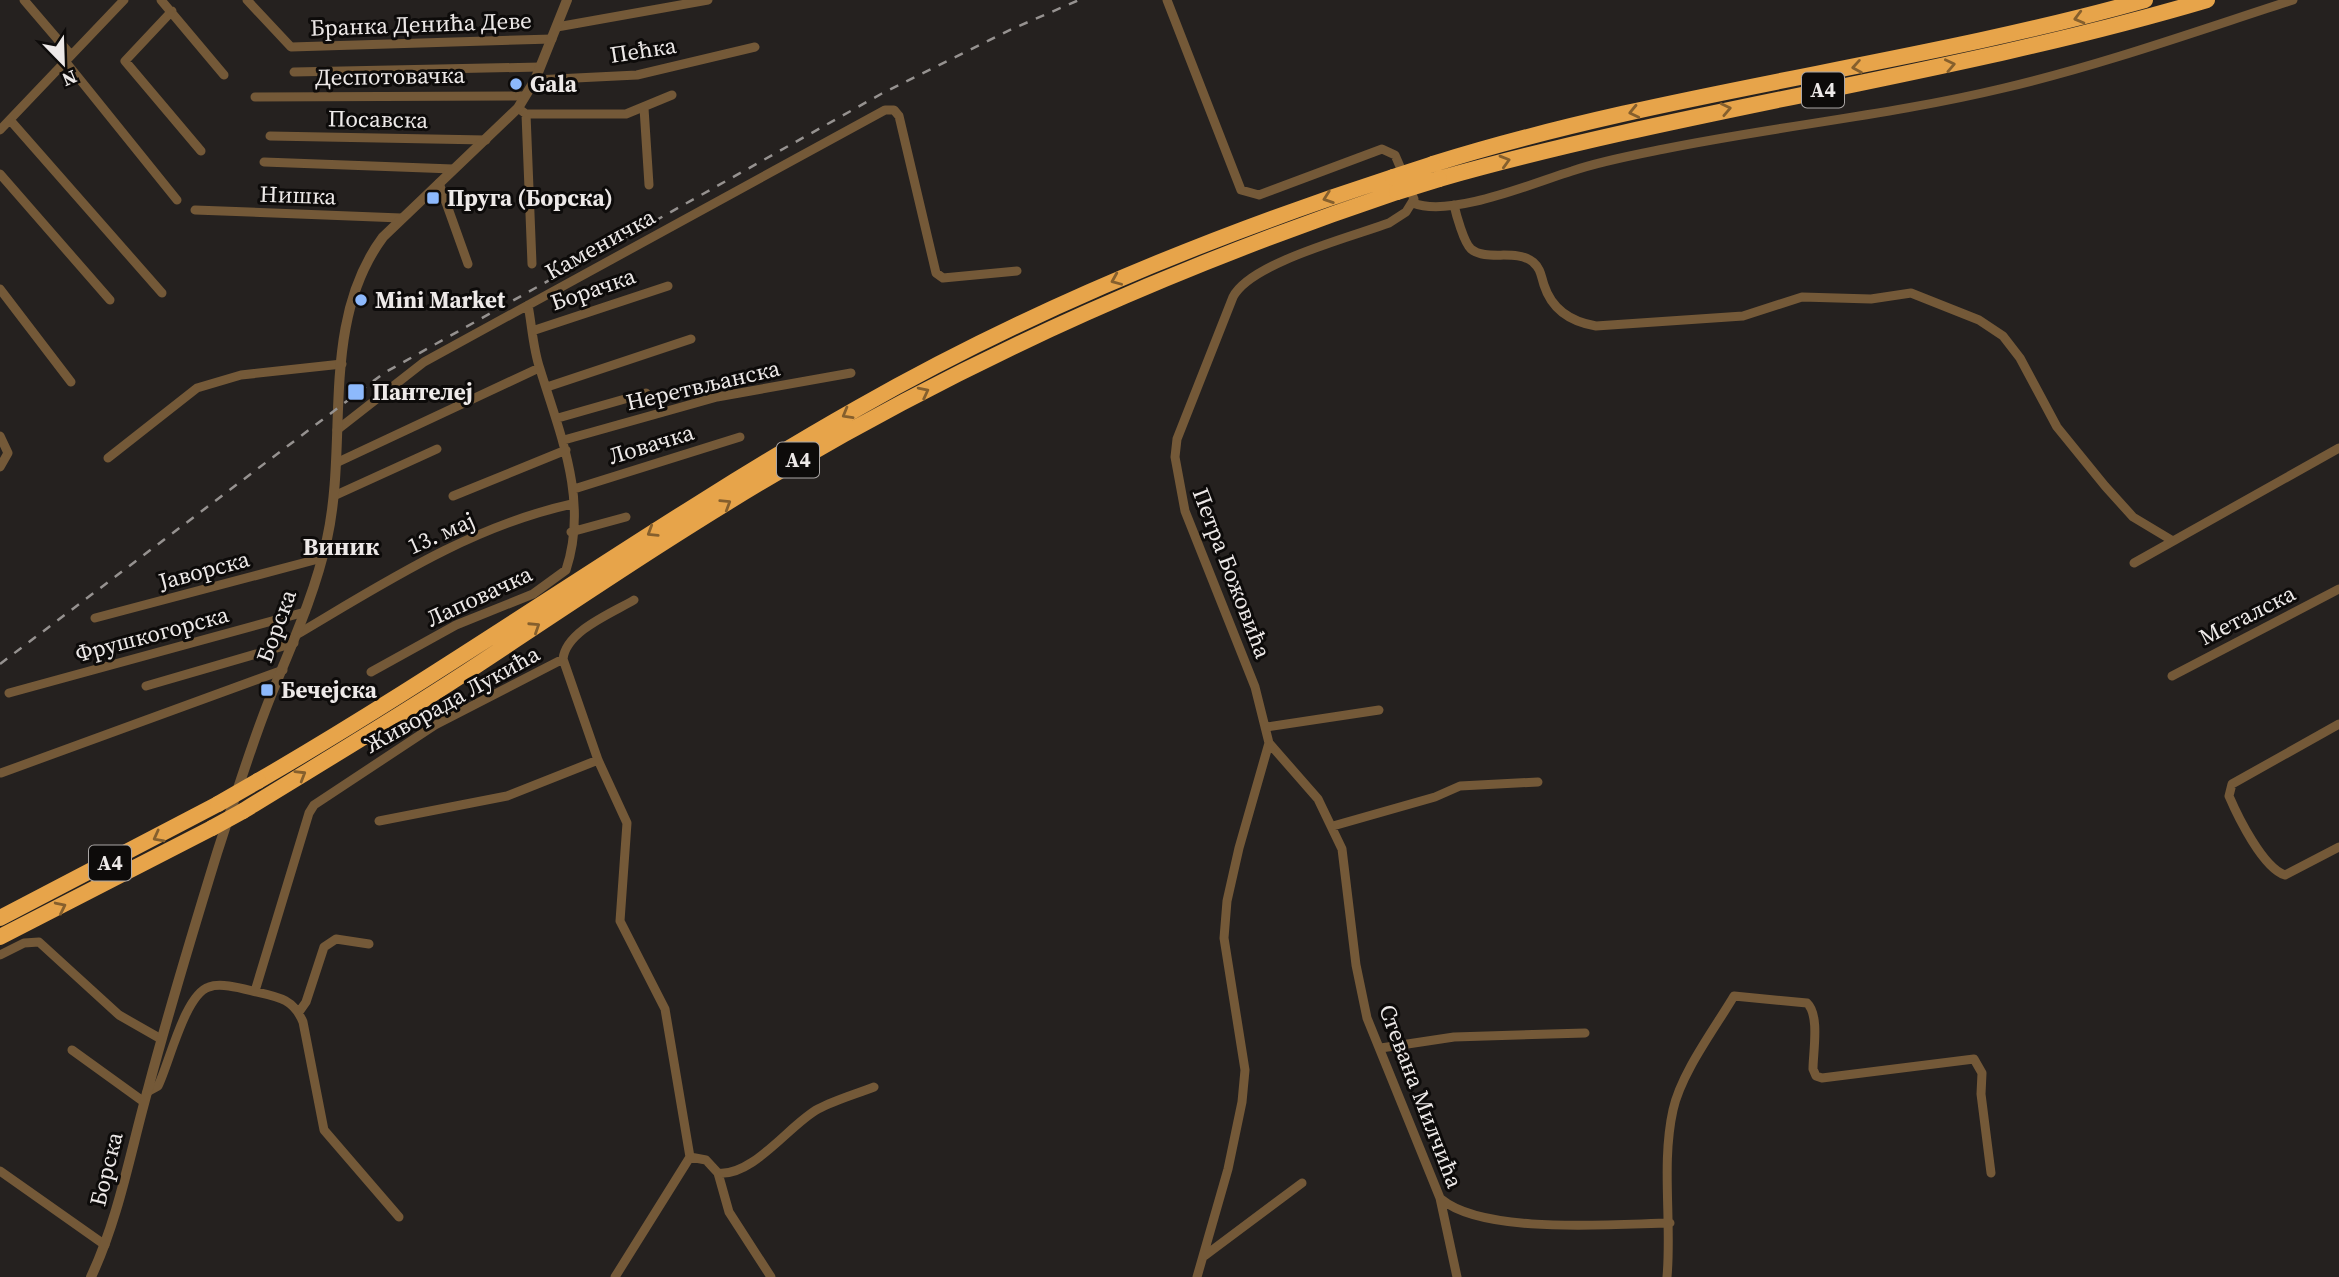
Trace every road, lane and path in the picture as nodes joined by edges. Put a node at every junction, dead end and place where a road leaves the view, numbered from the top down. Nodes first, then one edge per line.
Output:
1 (24, 0) edge
2 (124, 0) edge
3 (162, 0) edge
4 (247, 0) edge
5 (567, 0) edge
6 (708, 0) edge
7 (1167, 0) edge
8 (2145, 0) edge
9 (2207, 0) edge
10 (2293, 0) edge
11 (172, 12) junction
12 (557, 27) junction
13 (552, 39) junction
14 (755, 47) dead end
15 (68, 58) junction
16 (540, 67) junction
17 (294, 72) dead end
18 (223, 75) dead end
19 (536, 80) junction
20 (672, 95) dead end
21 (525, 96) junction
22 (255, 97) dead end
23 (644, 108) junction
24 (522, 111) junction
25 (10, 120) junction
26 (0, 130) edge
27 (270, 136) dead end
28 (486, 140) junction
29 (201, 151) dead end
30 (264, 162) dead end
31 (453, 169) junction
32 (1436, 172) junction
33 (0, 174) edge
34 (439, 183) junction
35 (1395, 184) junction
36 (649, 185) dead end
37 (177, 200) dead end
38 (1413, 203) junction
39 (1454, 205) junction
40 (195, 210) dead end
41 (401, 218) junction
42 (468, 264) dead end
43 (532, 264) dead end
44 (1017, 271) dead end
45 (668, 286) dead end
46 (0, 289) edge
47 (162, 293) dead end
48 (110, 300) dead end
49 (528, 305) junction
50 (532, 331) junction
51 (691, 340) dead end
52 (342, 364) junction
53 (539, 368) junction
54 (851, 373) dead end
55 (71, 382) dead end
56 (547, 387) junction
57 (646, 393) dead end
58 (558, 418) junction
59 (337, 430) junction
60 (0, 436) edge
61 (740, 437) dead end
62 (565, 445) junction
63 (2339, 448) edge
64 (436, 449) dead end
65 (108, 458) dead end
66 (336, 463) junction
67 (0, 467) edge
68 (574, 489) junction
69 (336, 495) junction
70 (453, 496) dead end
71 (572, 504) junction
72 (626, 517) dead end
73 (571, 532) junction
74 (2173, 541) junction
75 (322, 558) junction
76 (2134, 563) dead end
77 (2339, 589) edge
78 (634, 600) dead end
79 (305, 612) junction
80 (95, 618) dead end
81 (295, 639) junction
82 (563, 659) junction
83 (283, 670) junction
84 (371, 671) dead end
85 (2172, 676) dead end
86 (146, 686) dead end
87 (9, 693) dead end
88 (1379, 710) dead end
89 (2339, 724) edge
90 (1267, 727) junction
91 (1269, 743) junction
92 (598, 760) junction
93 (1, 773) edge
94 (1538, 782) dead end
95 (379, 821) dead end
96 (1333, 826) junction
97 (2339, 847) edge
98 (0, 918) edge
99 (0, 937) edge
100 (369, 944) dead end
101 (0, 955) edge
102 (255, 991) junction
103 (299, 1012) junction
104 (1585, 1033) dead end
105 (161, 1039) junction
106 (1381, 1048) junction
107 (72, 1050) dead end
108 (874, 1087) dead end
109 (146, 1097) junction
110 (690, 1157) junction
111 (0, 1171) edge
112 (718, 1173) junction
113 (1991, 1173) dead end
114 (1302, 1183) dead end
115 (1440, 1198) junction
116 (399, 1217) dead end
117 (1670, 1223) junction
118 (105, 1245) junction
119 (1203, 1257) junction
120 (91, 1277) edge
121 (615, 1277) edge
122 (771, 1277) edge
123 (1198, 1277) edge
124 (1457, 1277) edge
125 (1667, 1277) edge

1 - 15 street
2 - 15 street
3 - 11 street
4 - 13 street, Бранка Денића Деве
5 - 12 street, Борска
6 - 12 street
7 - 38 street
8 -> 32 highway, A4
32 -> 9 highway, A4
10 - 39 street
11 - 18 street
11 - 29 street
12 - 13 street, Борска
13 - 16 street, Борска
14 - 19 street, Пећка
15 - 25 street
15 - 37 street
16 - 17 street
16 - 19 street, Борска
19 - 21 street, Борска
20 - 23 street
21 - 22 street, Деспотовачка
21 - 24 street, Борска
23 - 24 street
23 - 36 street
24 - 28 street, Борска
24 - 43 street
25 - 26 street
25 - 47 street
27 - 28 street, Посавска
28 - 31 street, Борска
30 - 31 street
31 - 34 street, Борска
32 - 35 highway, A4, bridge
33 - 48 street
34 - 41 street, Борска
34 - 42 street
35 -> 98 highway, A4, bridge
99 -> 35 highway, A4, bridge
38 - 39 street
38 - 90 street, Петра Божовића
39 - 74 street
40 - 41 street, Нишка
41 - 52 street, Борска
44 - 49 street, Каменичка
45 - 50 street, Борачка
46 - 55 street
49 - 50 street, Лаповачка
49 - 59 street, Каменичка
50 - 53 street, Лаповачка
51 - 56 street
52 - 59 street, Борска
52 - 65 street
53 - 56 street, Лаповачка
53 - 66 street
54 - 62 street, Неретвљанска
56 - 58 street, Лаповачка
57 - 58 street
58 - 62 street, Лаповачка
59 - 66 street, Борска
60 - 67 street
61 - 68 street, Ловачка
62 - 68 street, Лаповачка
62 - 70 street, Неретвљанска
63 - 74 street
64 - 69 street
66 - 69 street, Борска
68 - 71 street, Лаповачка
69 - 75 street, Борска
71 - 73 street, Лаповачка
71 - 81 street, 13. мај
72 - 73 street
73 - 84 street, Лаповачка
74 - 76 street
75 - 79 street, Борска
75 - 80 street, Јаворска
77 - 85 street, Металска
78 - 82 street
79 - 81 street, Борска
79 - 87 street, Фрушкогорска
81 - 83 street, Борска
81 - 86 street, 13. мај
82 - 92 street
82 - 102 street, Живорада Лукића
83 - 93 street
83 - 105 street, Борска
88 - 90 street
89 - 97 street
90 - 91 street, Петра Божовића
91 - 96 street, Стевана Милчића
91 - 119 street, Петра Божовића
92 - 95 street
92 - 110 street
94 - 96 street
96 - 106 street, Стевана Милчића
100 - 103 street
101 - 105 street
102 - 103 street
102 - 109 street
103 - 116 street
104 - 106 street
105 - 109 street, Борска
106 - 115 street, Стевана Милчића
107 - 109 street
108 - 112 street
109 - 118 street, Борска
110 - 112 street
110 - 121 street
111 - 118 street
112 - 122 street
113 - 117 street
114 - 119 street
115 - 117 street
115 - 124 street, Стевана Милчића
117 - 125 street
118 - 120 street, Борска
119 - 123 street, Петра Божовића

